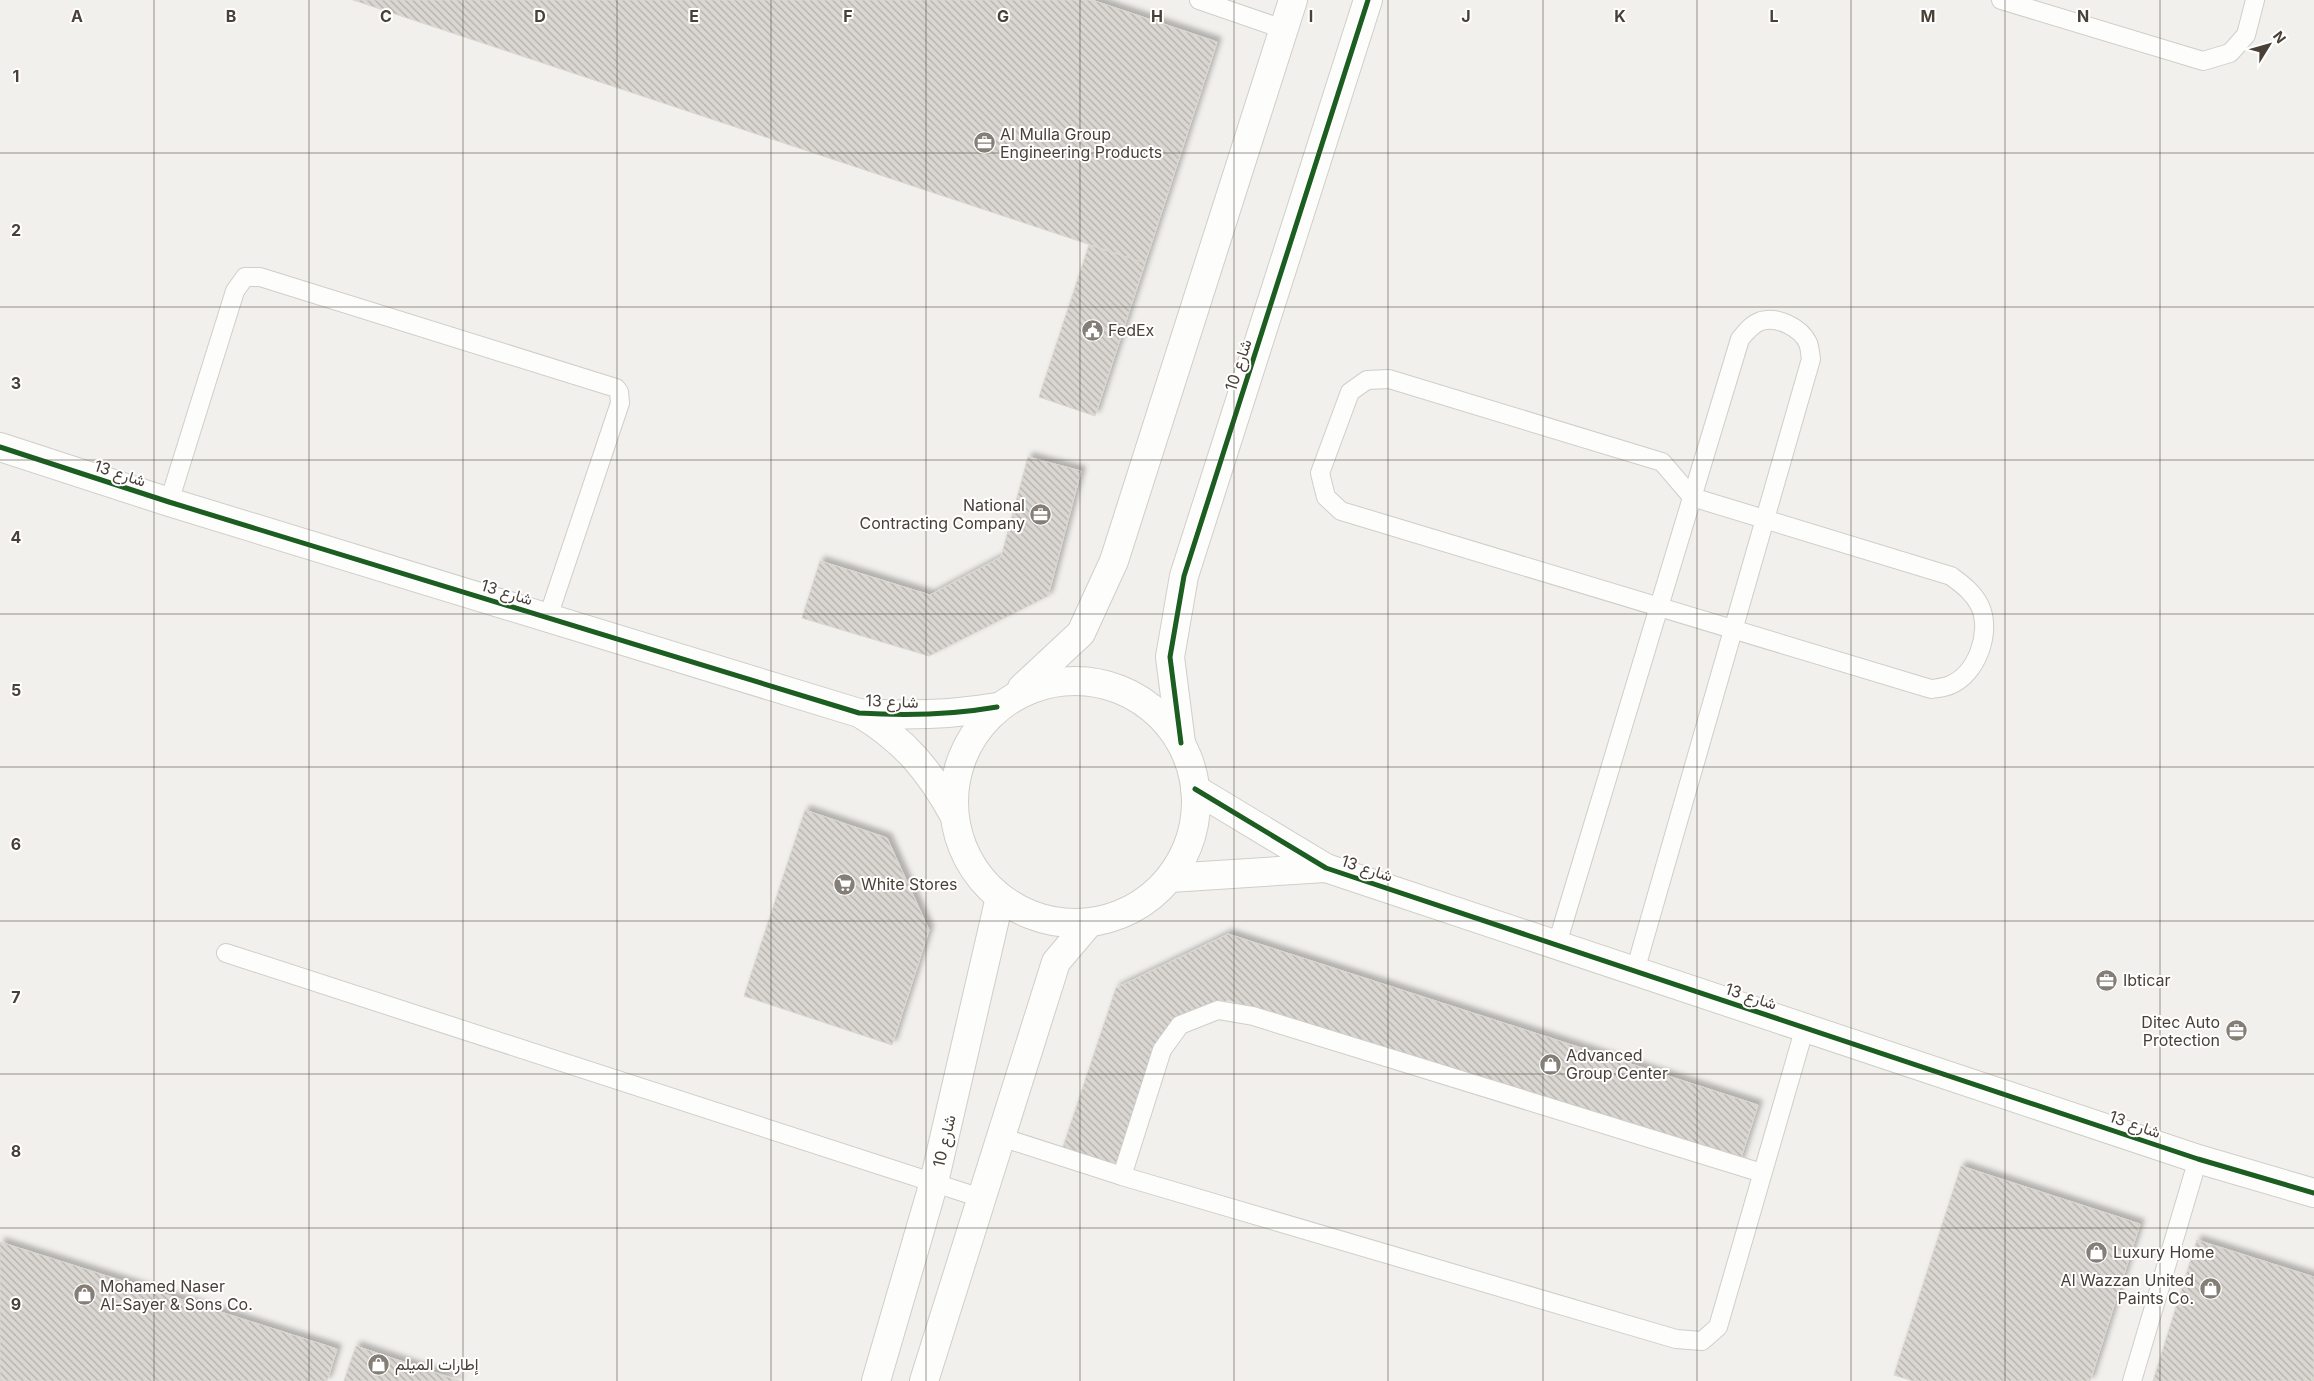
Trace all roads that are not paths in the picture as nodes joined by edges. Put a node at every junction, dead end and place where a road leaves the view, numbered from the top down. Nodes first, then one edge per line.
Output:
1 (1199, 0) edge
2 (1293, 0) edge
3 (1368, 0) edge
4 (2001, 0) edge
5 (2256, 0) edge
6 (1283, 29) junction
7 (5, 446) edge
8 (1692, 497) junction
9 (169, 502) junction
10 (1765, 518) junction
11 (1659, 607) junction
12 (548, 617) junction
13 (1734, 630) junction
14 (1006, 701) junction
15 (860, 713) junction
16 (1181, 743) junction
17 (1195, 789) junction
18 (954, 815) junction
19 (1326, 868) junction
20 (1170, 878) junction
21 (1000, 897) junction
22 (1089, 923) junction
23 (1557, 944) junction
24 (226, 953) dead end
25 (1635, 971) junction
26 (1805, 1027) junction
27 (1001, 1138) junction
28 (2198, 1159) junction
29 (1762, 1173) junction
30 (1122, 1176) junction
31 (934, 1182) junction
32 (2314, 1192) edge
33 (981, 1198) junction
34 (876, 1381) edge
35 (924, 1381) edge
36 (2132, 1381) edge

1 - 6 lane
2 - 6 street
3 - 16 street, شارع 10
4 - 5 lane
6 - 14 street
7 - 9 street, شارع 13
8 - 10 lane
8 - 10 lane
8 - 11 lane
8 - 11 lane
9 - 12 street, شارع 13
9 - 12 lane
10 - 13 lane
10 - 13 lane
11 - 13 lane
11 - 23 lane
12 - 15 street, شارع 13
13 - 25 lane
14 - 15 street, شارع 13
14 - 16 street
14 - 18 street
15 - 18 street, شارع 13
16 - 17 street
17 - 19 street, شارع 13
17 - 20 street
18 - 21 street
19 - 20 street, شارع 13
19 - 23 street, شارع 13
20 - 22 street
21 - 22 street
21 - 31 street, شارع 10
22 - 27 street
23 - 25 street, شارع 13
24 - 31 lane
25 - 26 street, شارع 13
26 - 28 street, شارع 13
26 - 29 lane
27 - 30 lane
27 - 33 street
28 - 32 street, شارع 13
28 - 36 lane
29 - 30 lane
29 - 30 lane
31 - 33 lane
31 - 34 street, شارع 10
33 - 35 street

